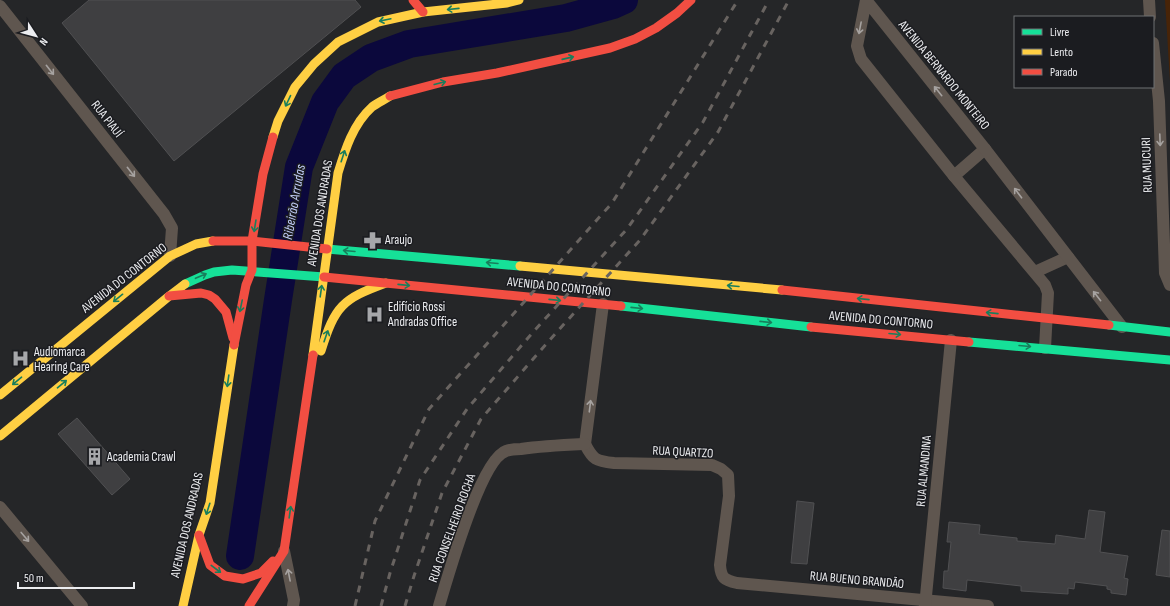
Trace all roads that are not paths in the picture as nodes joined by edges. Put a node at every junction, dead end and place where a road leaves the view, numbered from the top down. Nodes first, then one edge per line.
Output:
1 (412, 0) edge
2 (519, 0) edge
3 (691, 0) edge
4 (866, 0) edge
5 (1149, 0) edge
6 (0, 6) edge
7 (423, 12) junction
8 (1150, 16) edge
9 (1154, 48) edge
10 (1164, 101) edge
11 (985, 149) junction
12 (954, 176) junction
13 (256, 242) junction
14 (327, 249) junction
15 (170, 256) junction
16 (1068, 258) junction
17 (255, 271) junction
18 (1035, 272) junction
19 (324, 276) junction
20 (386, 283) junction
21 (1170, 285) edge
22 (168, 297) junction
23 (600, 304) junction
24 (1047, 319) junction
25 (1122, 327) junction
26 (1170, 332) edge
27 (951, 340) junction
28 (234, 342) junction
29 (1045, 348) junction
30 (1170, 360) edge
31 (311, 371) junction
32 (0, 395) edge
33 (0, 436) edge
34 (585, 444) junction
35 (0, 507) edge
36 (199, 535) junction
37 (284, 551) junction
38 (724, 579) joint
39 (926, 603) edge
40 (82, 606) edge
41 (183, 606) edge
42 (249, 606) edge
43 (293, 606) edge
44 (439, 606) edge
45 (988, 606) edge

1 - 7 main road
2 -> 7 main road, AVENIDA DOS ANDRADAS
14 -> 3 main road, AVENIDA DOS ANDRADAS
11 -> 4 street, AVENIDA BERNARDO MONTEIRO
4 -> 12 street, AVENIDA BERNARDO MONTEIRO
5 - 8 street
6 -> 15 street, RUA PIAUÍ
7 -> 13 main road, AVENIDA DOS ANDRADAS
9 - 10 street, RUA MUCURI
10 -> 21 street, RUA MUCURI
11 - 12 street
16 -> 11 street, AVENIDA BERNARDO MONTEIRO
12 - 18 street, AVENIDA BERNARDO MONTEIRO
13 - 14 main road, AVENIDA DO CONTORNO
13 - 15 main road, AVENIDA DO CONTORNO
13 - 17 main road, AVENIDA DOS ANDRADAS
14 - 19 main road, AVENIDA DOS ANDRADAS
24 -> 14 main road, AVENIDA DO CONTORNO
15 -> 32 main road, AVENIDA DO CONTORNO
16 - 18 street
25 -> 16 street, AVENIDA BERNARDO MONTEIRO
17 - 19 main road, AVENIDA DO CONTORNO
22 -> 17 main road, AVENIDA DO CONTORNO
17 -> 28 main road, AVENIDA DOS ANDRADAS
18 - 24 street, AVENIDA BERNARDO MONTEIRO
19 - 20 main road, AVENIDA DO CONTORNO
31 -> 19 main road, AVENIDA DOS ANDRADAS
20 -> 23 main road, AVENIDA DO CONTORNO
31 -> 20 main road
22 - 28 main road
33 -> 22 main road, AVENIDA DO CONTORNO
23 -> 27 main road, AVENIDA DO CONTORNO
34 -> 23 street
24 - 25 main road, AVENIDA DO CONTORNO
24 - 29 street, AVENIDA BERNARDO MONTEIRO
25 - 26 main road, AVENIDA DO CONTORNO
27 -> 29 main road, AVENIDA DO CONTORNO
27 - 39 street, RUA ALMANDINA
28 -> 36 main road, AVENIDA DOS ANDRADAS
29 - 30 main road, AVENIDA DO CONTORNO
37 -> 31 main road, AVENIDA DOS ANDRADAS
34 - 38 street, RUA QUARTZO
34 - 44 street, RUA CONSELHEIRO ROCHA
35 -> 40 street
36 -> 37 main road
36 - 41 main road, AVENIDA DOS ANDRADAS
37 - 42 main road, AVENIDA DOS ANDRADAS
43 -> 37 street, AVENIDA DOS ANDRADAS
38 - 39 street, RUA BUENO BRANDÃO
39 - 45 street, RUA BUENO BRANDÃO

